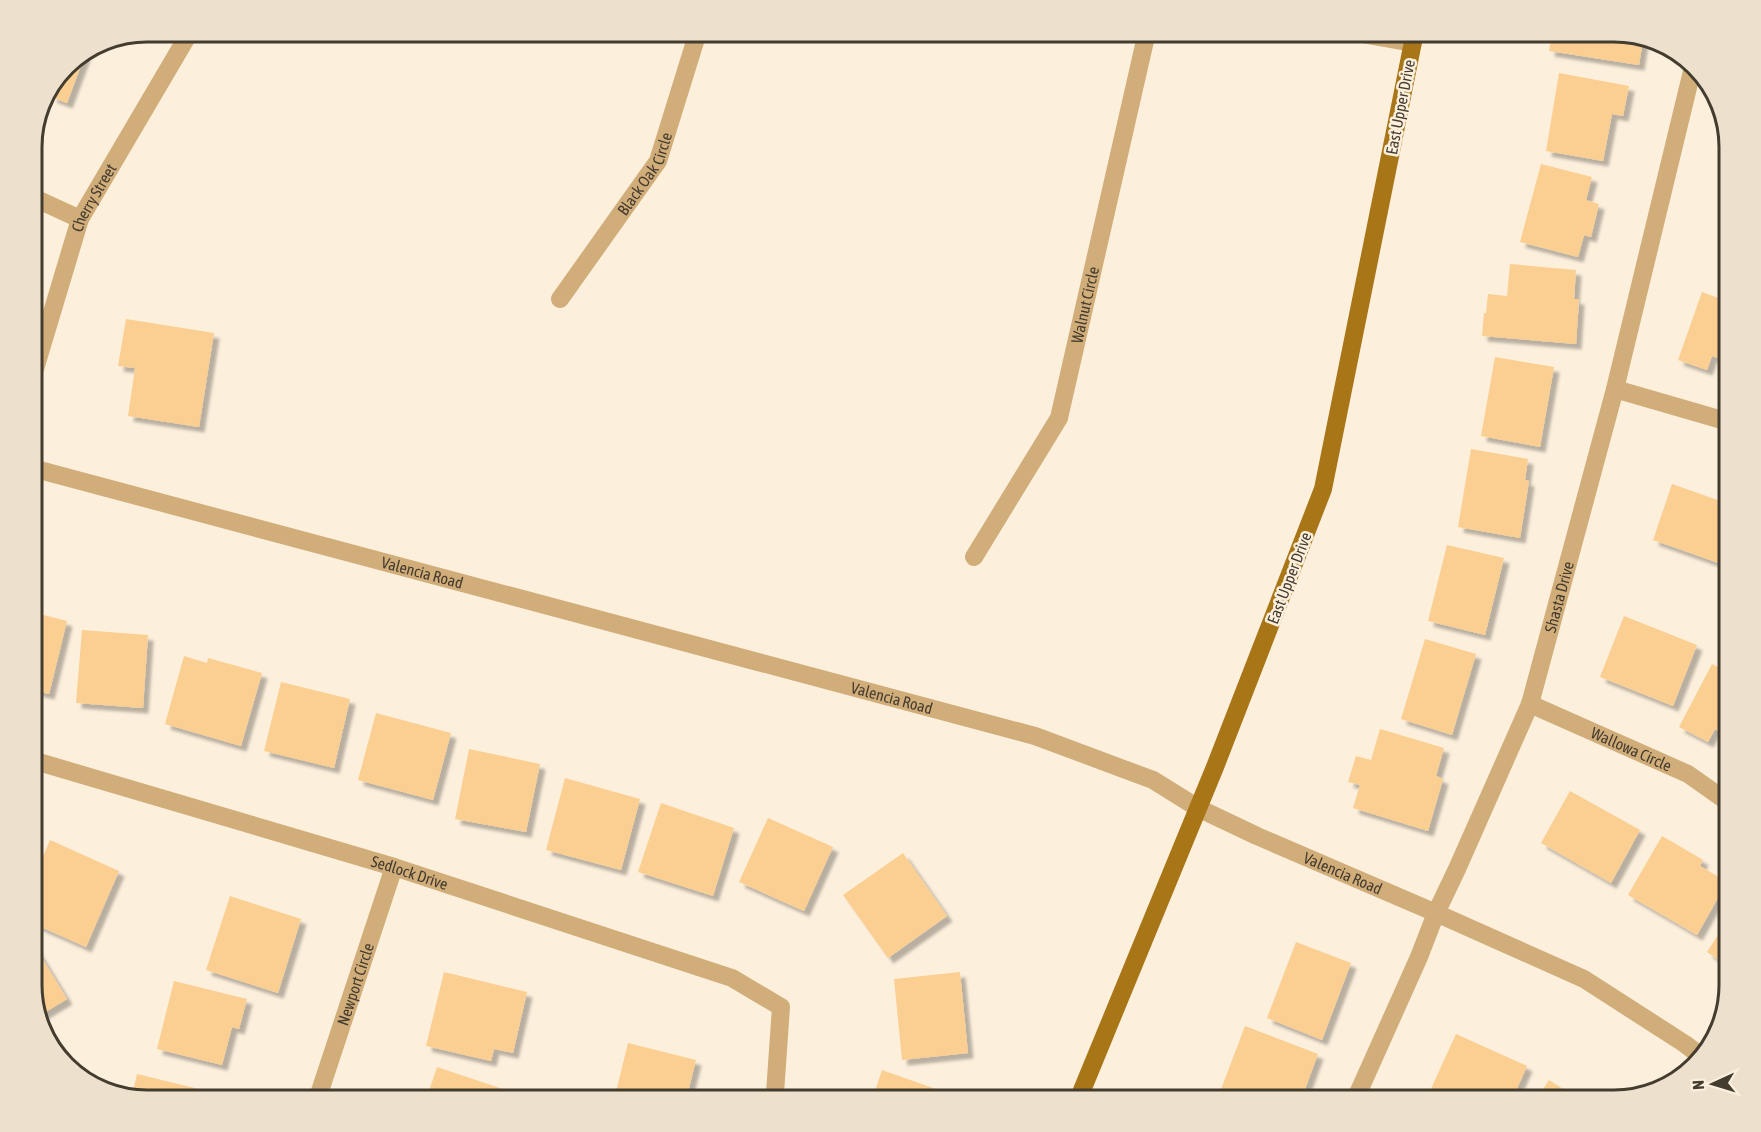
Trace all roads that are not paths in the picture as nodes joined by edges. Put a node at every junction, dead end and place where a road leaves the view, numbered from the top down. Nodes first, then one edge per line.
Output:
1 (184, 42) edge
2 (695, 42) edge
3 (1145, 42) edge
4 (1413, 42) edge
5 (1691, 76) edge
6 (42, 202) edge
7 (80, 219) junction
8 (560, 299) dead end
9 (42, 346) edge
10 (1615, 389) junction
11 (1719, 419) edge
12 (42, 471) edge
13 (974, 557) dead end
14 (1530, 704) junction
15 (42, 763) edge
16 (1719, 795) edge
17 (1198, 808) junction
18 (394, 867) junction
19 (1436, 913) junction
20 (1694, 1051) edge
21 (320, 1090) edge
22 (775, 1090) edge
23 (1083, 1090) edge
24 (1360, 1090) edge

1 - 7 street, Cherry Street
2 - 8 street, Black Oak Circle
3 - 13 street, Walnut Circle
4 - 17 main road, East Upper Drive
5 - 10 street, Shasta Drive
6 - 7 street
7 - 9 street, Cherry Street
10 - 11 street
10 - 14 street, Shasta Drive
12 - 17 street, Valencia Road
14 - 16 street, Wallowa Circle
14 - 19 street, Shasta Drive
15 - 18 street, Sedlock Drive
17 - 19 street, Valencia Road
17 - 23 main road, East Upper Drive
18 - 21 street, Newport Circle
18 - 22 street, Sedlock Drive
19 - 20 street, Valencia Road
19 - 24 street, Shasta Drive

